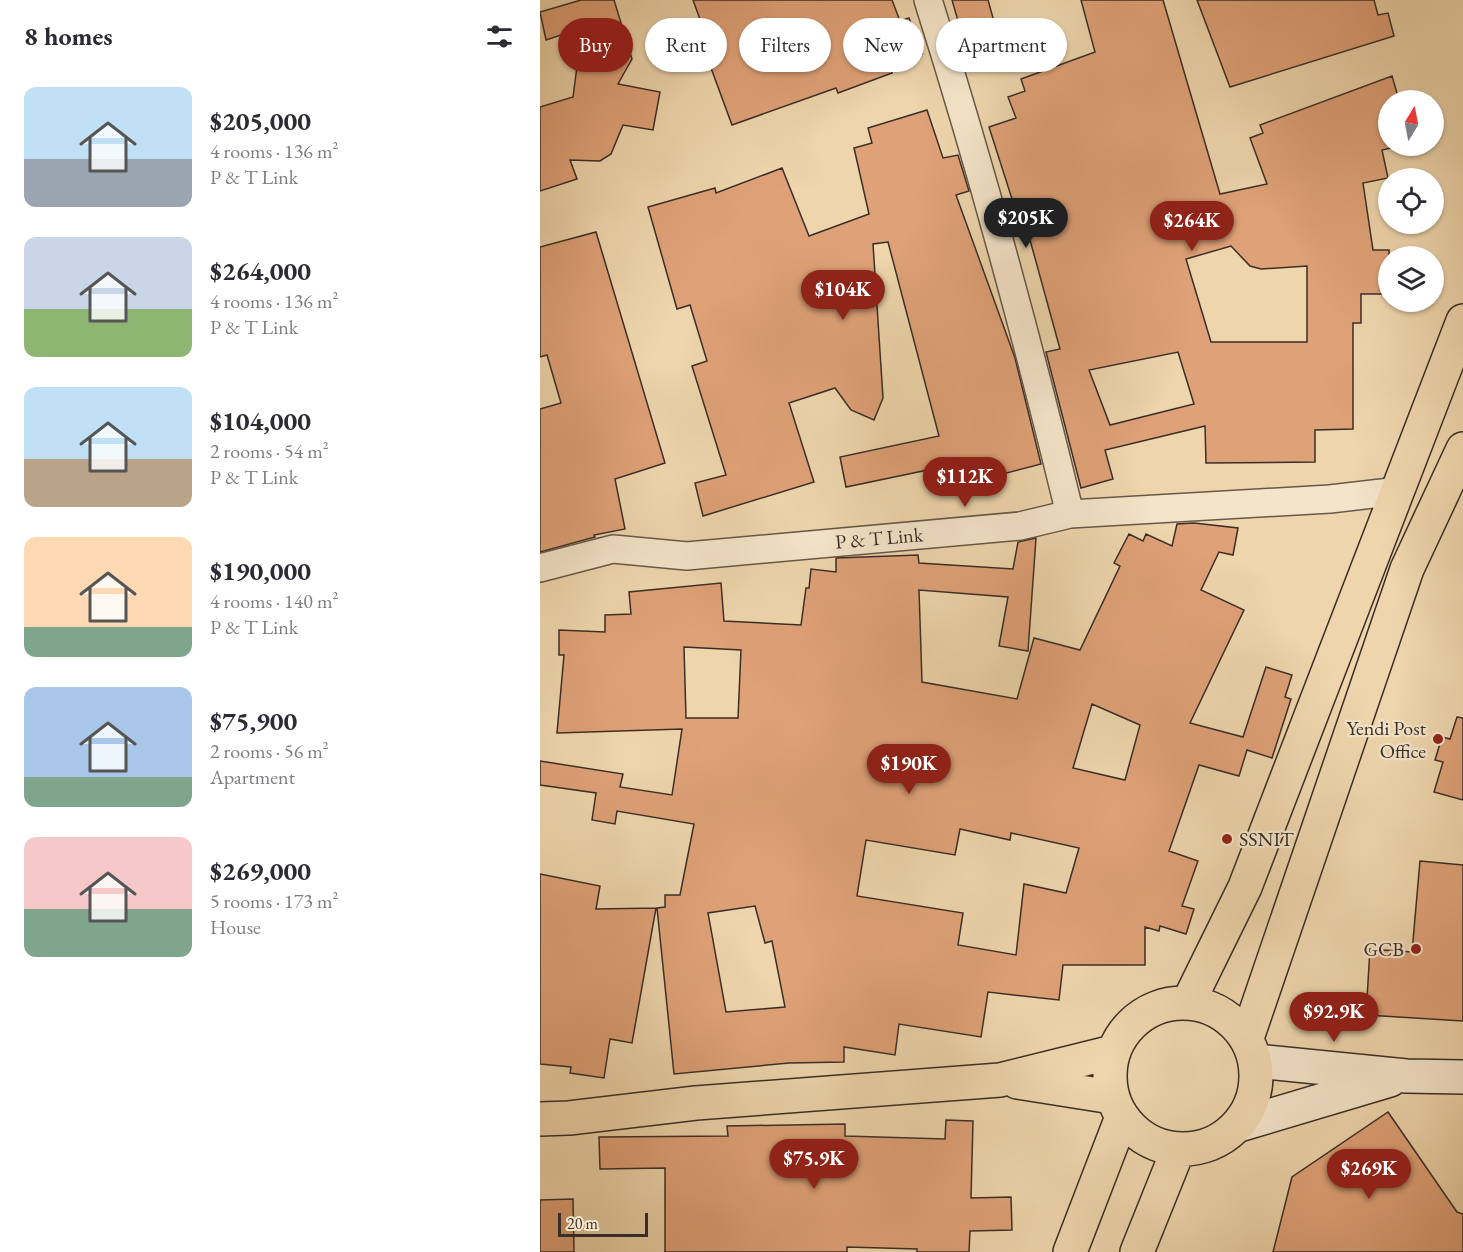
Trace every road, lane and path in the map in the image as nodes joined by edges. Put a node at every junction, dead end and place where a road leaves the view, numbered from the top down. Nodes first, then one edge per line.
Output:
1 (928, 0) edge
2 (1463, 321) edge
3 (1463, 448) edge
4 (1399, 491) junction
5 (1070, 514) junction
6 (540, 568) edge
7 (1188, 1003) junction
8 (1251, 1049) junction
9 (1113, 1052) junction
10 (1406, 1076) junction
11 (1463, 1077) edge
12 (1000, 1080) junction
13 (1117, 1107) junction
14 (540, 1119) edge
15 (1239, 1125) junction
16 (1179, 1150) junction
17 (1070, 1252) edge
18 (1137, 1252) edge

1 - 5 street
2 - 4 highway
3 - 8 highway
4 - 5 street, P & T Link
4 - 7 highway
5 - 6 street, P & T Link
7 - 8 highway
7 - 9 highway
8 - 10 main road
8 - 15 highway
9 - 12 highway
9 - 13 highway
10 - 11 main road
10 - 15 main road
12 - 13 highway
12 - 14 highway
13 - 16 highway
13 - 17 highway
15 - 16 highway
16 - 18 highway

